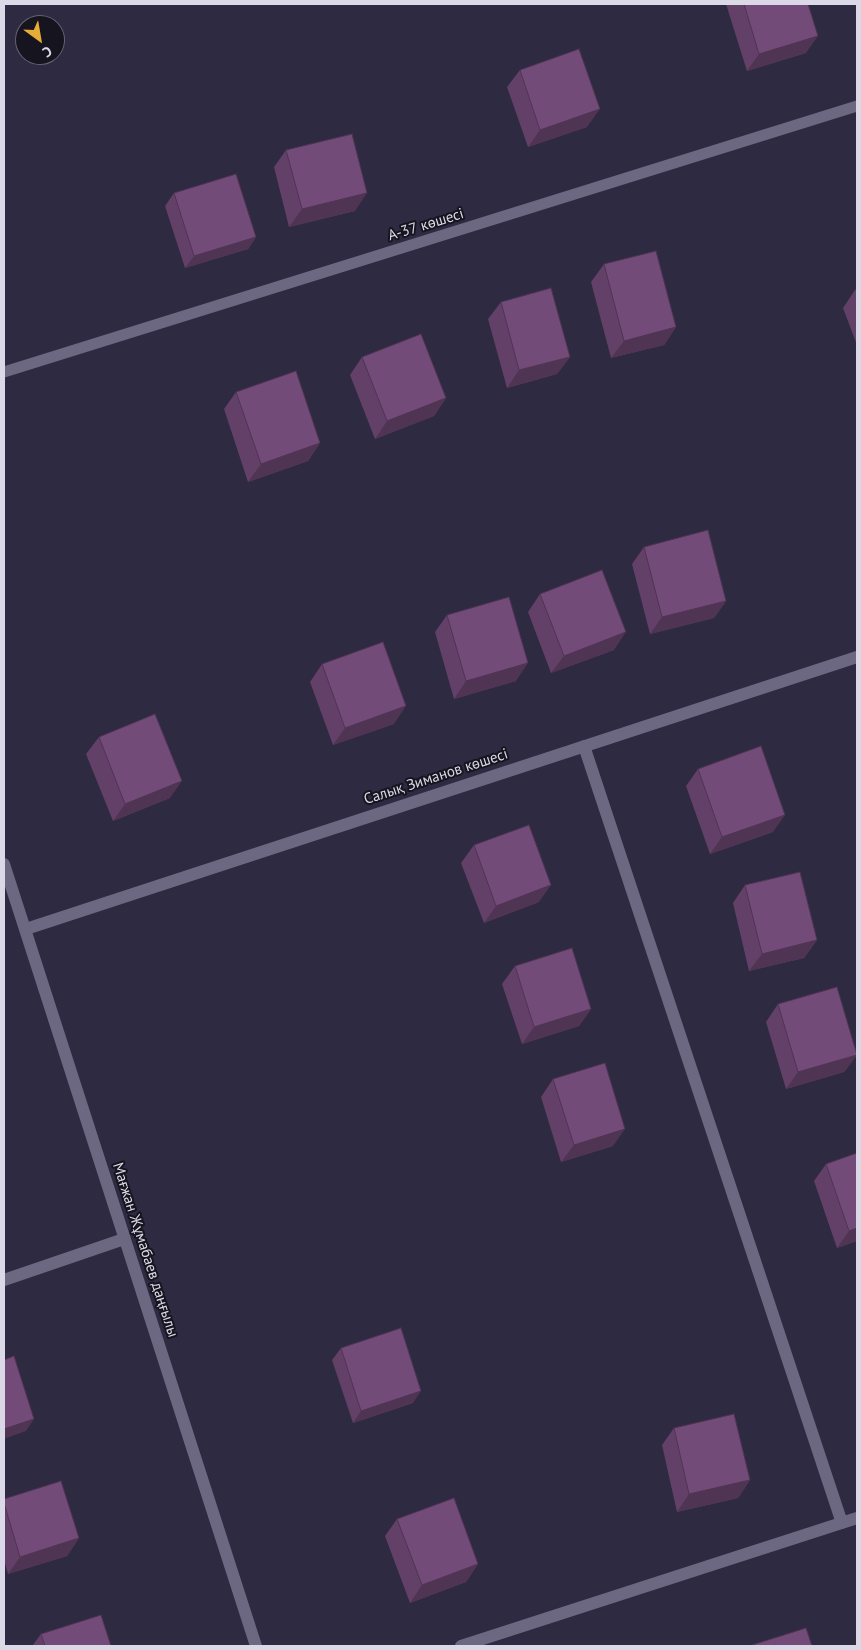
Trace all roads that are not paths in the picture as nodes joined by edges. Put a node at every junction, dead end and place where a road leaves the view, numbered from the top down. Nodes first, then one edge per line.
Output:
1 (857, 106) edge
2 (4, 372) edge
3 (857, 658) edge
4 (584, 746) junction
5 (4, 864) edge
6 (26, 929) junction
7 (124, 1239) junction
8 (4, 1280) edge
9 (857, 1518) edge
10 (842, 1523) junction
11 (256, 1646) edge
12 (461, 1646) edge

1 - 2 lane, А-37 көшесі
3 - 4 street, Салық Зиманов көшесі
4 - 6 street, Салық Зиманов көшесі
4 - 10 street
5 - 6 street, Мағжан Жұмабаев даңғылы
6 - 7 street, Мағжан Жұмабаев даңғылы
7 - 8 street
7 - 11 street, Мағжан Жұмабаев даңғылы
9 - 10 street
10 - 12 street

